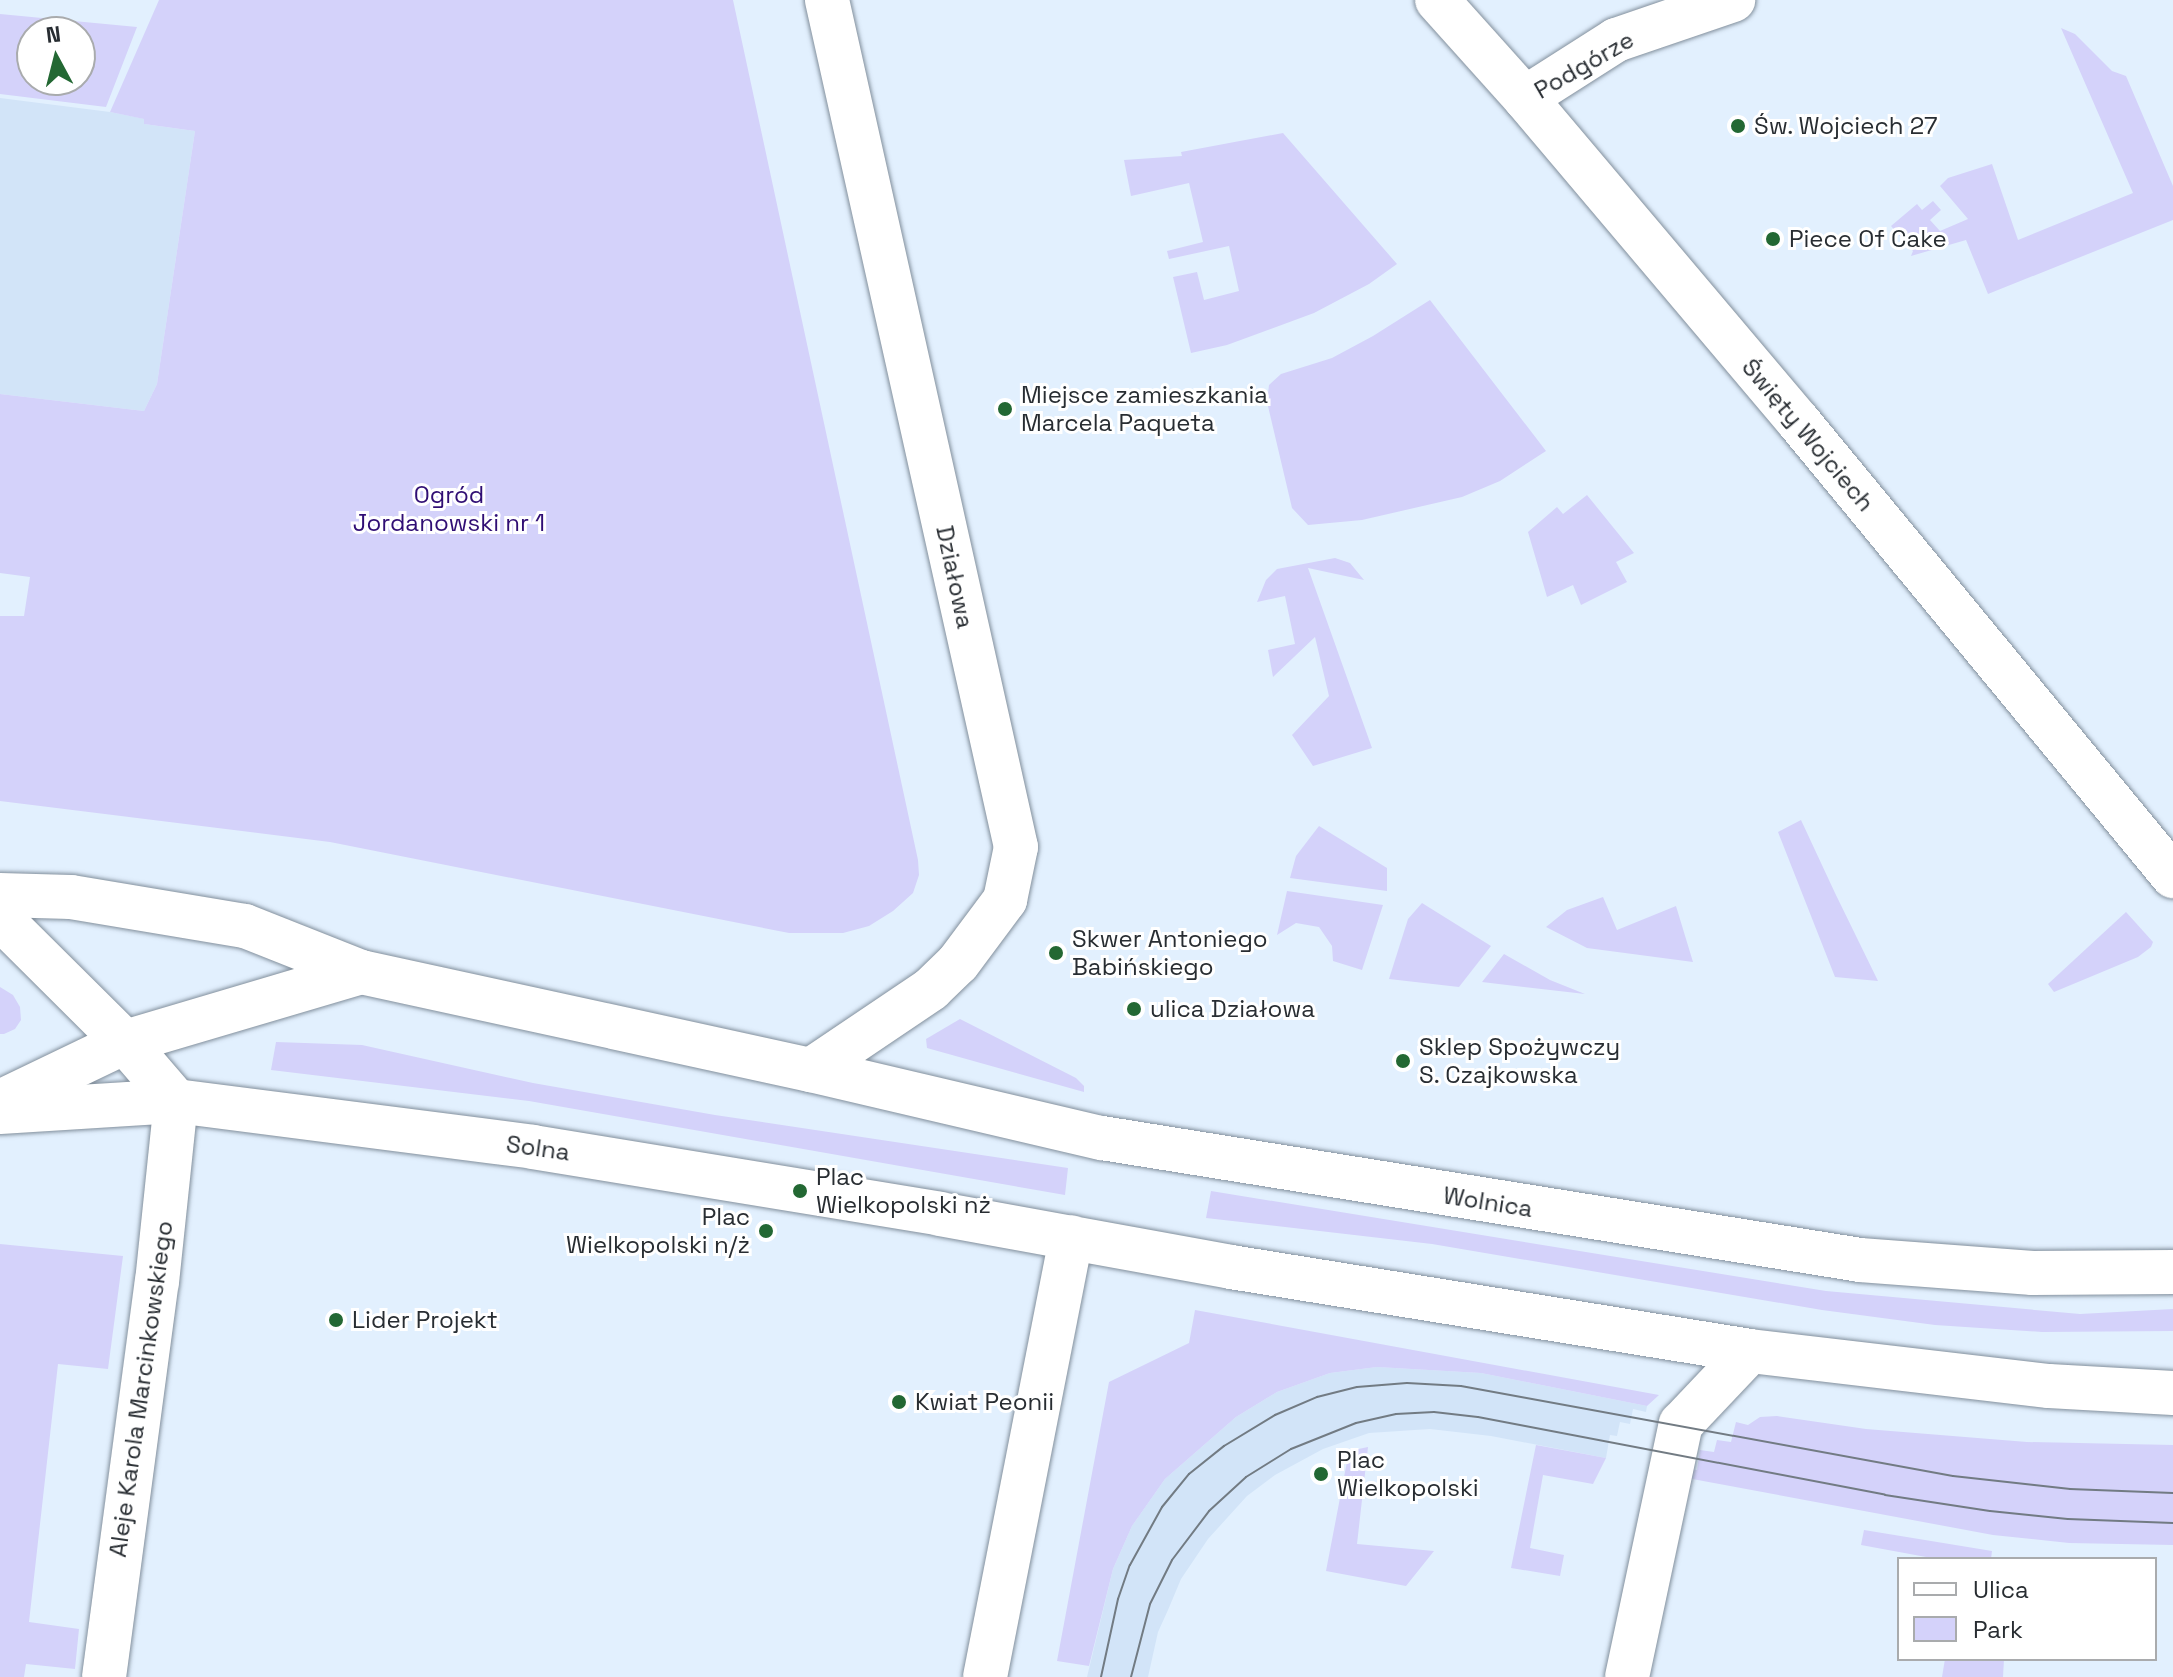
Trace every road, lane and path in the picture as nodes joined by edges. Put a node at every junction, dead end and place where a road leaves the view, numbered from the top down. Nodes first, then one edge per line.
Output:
1 (827, 0) edge
2 (1437, 0) edge
3 (1733, 0) edge
4 (1525, 98) junction
5 (2173, 876) edge
6 (0, 895) edge
7 (0, 918) edge
8 (361, 972) junction
9 (125, 1042) junction
10 (811, 1070) junction
11 (176, 1101) junction
12 (0, 1102) edge
13 (0, 1112) edge
14 (1071, 1237) junction
15 (2173, 1272) edge
16 (1750, 1351) junction
17 (2173, 1393) edge
18 (104, 1677) edge
19 (985, 1677) edge
20 (1627, 1677) edge

1 - 10 street, Działowa
2 - 4 street, Święty Wojciech
3 - 4 street, Podgórze
4 - 5 street, Święty Wojciech
6 - 8 street
7 - 9 street
8 - 9 street
8 - 10 street
9 - 11 street
9 - 12 street
10 - 15 street, Wolnica
11 - 13 street, Solna
11 - 14 street, Solna
11 - 18 street, Aleje Karola Marcinkowskiego
14 - 16 street
14 - 19 street
16 - 17 street
16 - 20 street

